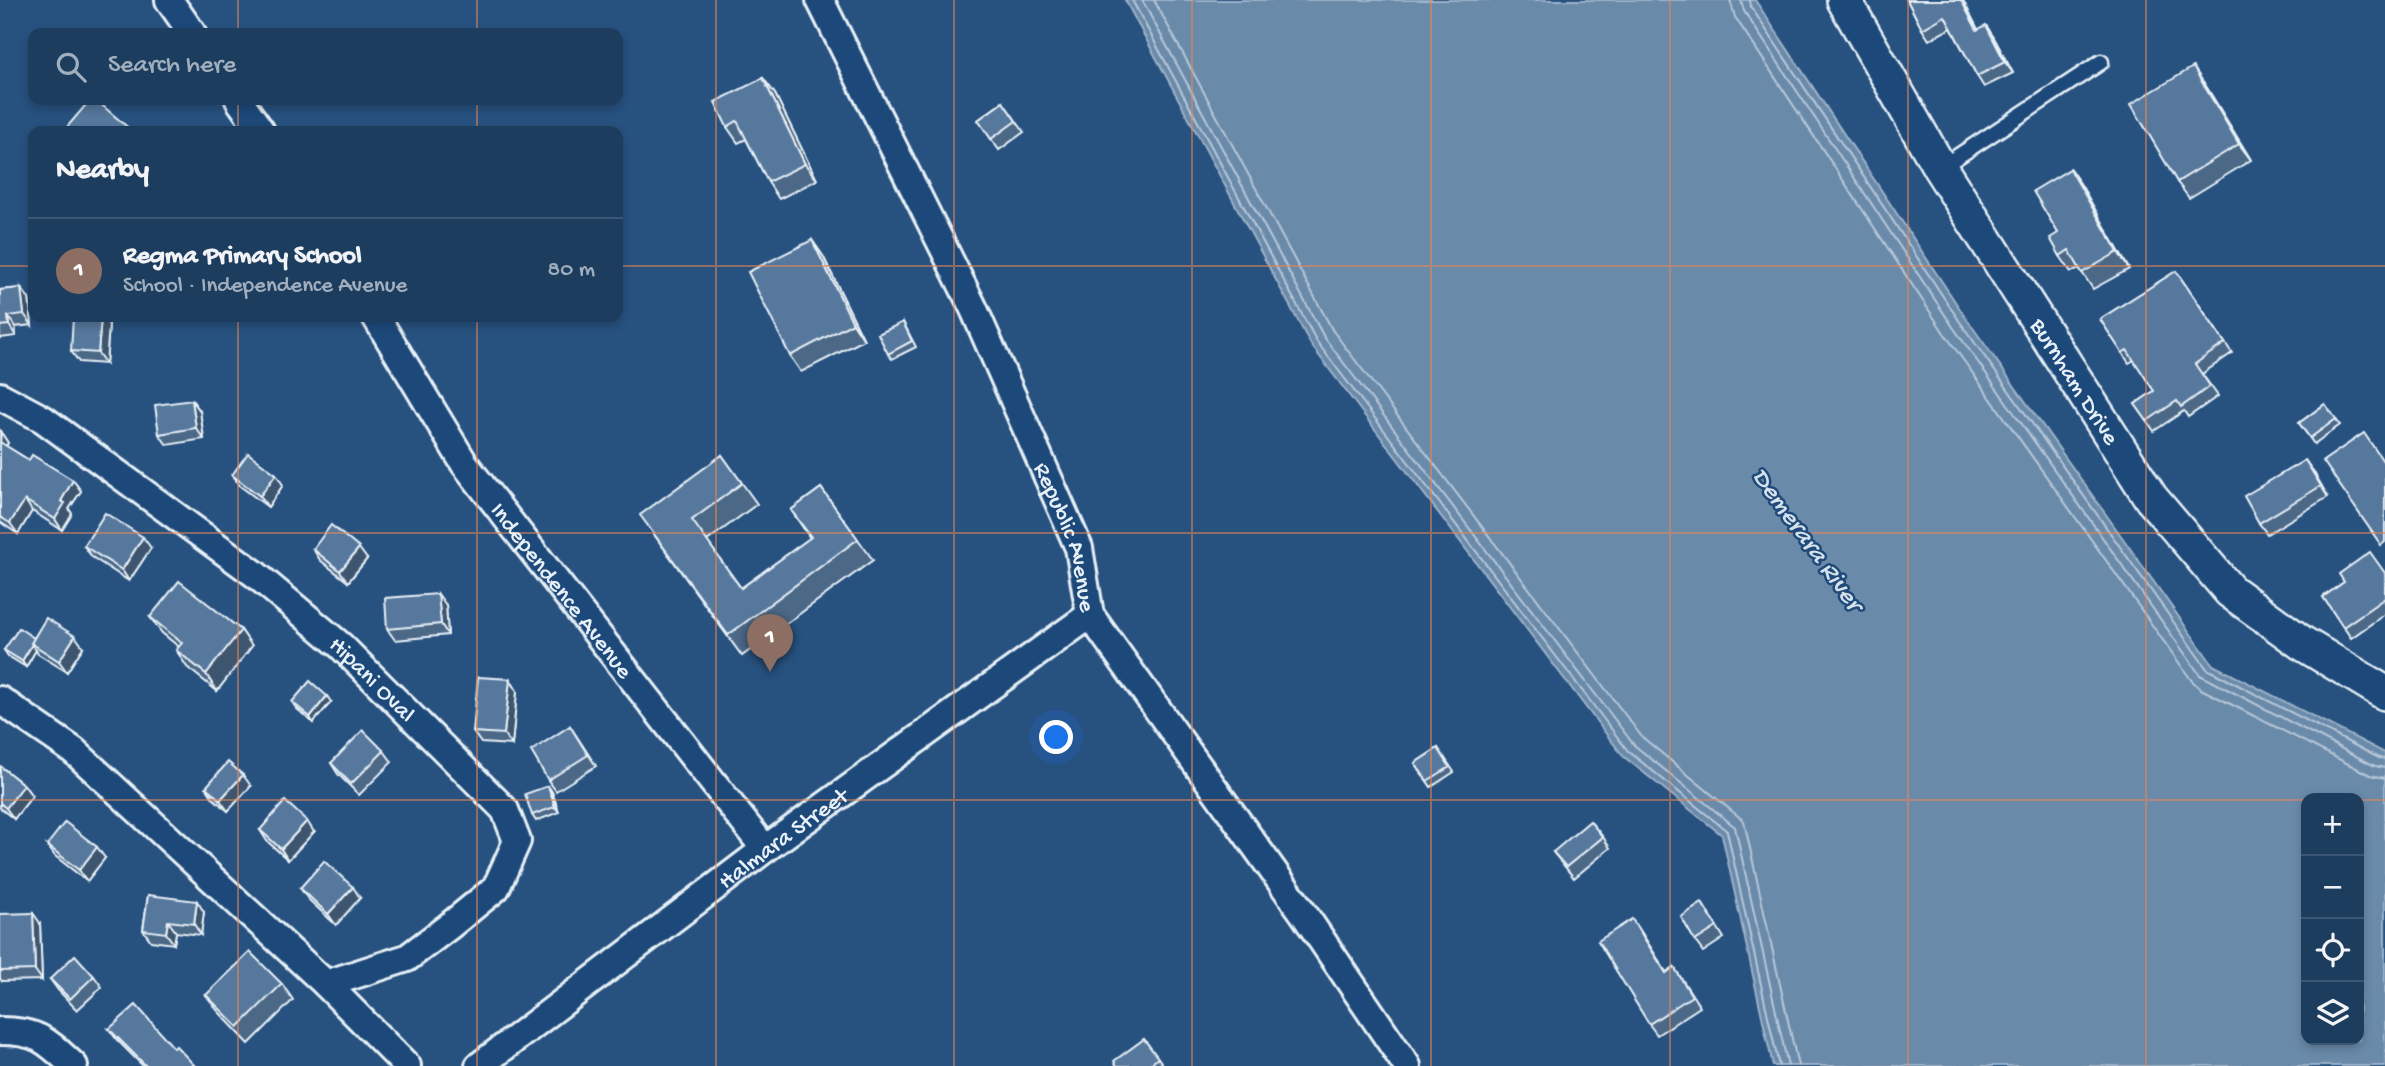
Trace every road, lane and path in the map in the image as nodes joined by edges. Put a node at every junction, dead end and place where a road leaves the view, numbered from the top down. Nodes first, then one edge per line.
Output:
1 (169, 0) edge
2 (820, 0) edge
3 (1844, 0) edge
4 (189, 28) edge
5 (2101, 62) dead end
6 (243, 105) edge
7 (257, 126) edge
8 (1940, 169) junction
9 (379, 322) edge
10 (0, 396) edge
11 (1090, 615) junction
12 (2385, 693) edge
13 (0, 700) edge
14 (765, 849) junction
15 (326, 984) junction
16 (0, 1031) edge
17 (74, 1066) edge
18 (407, 1066) edge
19 (479, 1066) edge
20 (1407, 1066) edge

1 - 4 street
2 - 11 street, Republic Avenue
3 - 8 street, Burnham Drive
5 - 8 lane
6 - 7 street
8 - 12 street, Burnham Drive
9 - 14 street, Independence Avenue
10 - 15 street, Hipani Oval
11 - 14 street, Halmara Street
11 - 20 street, Republic Avenue
13 - 15 street
14 - 19 street, Halmara Street
15 - 18 street
16 - 17 street

